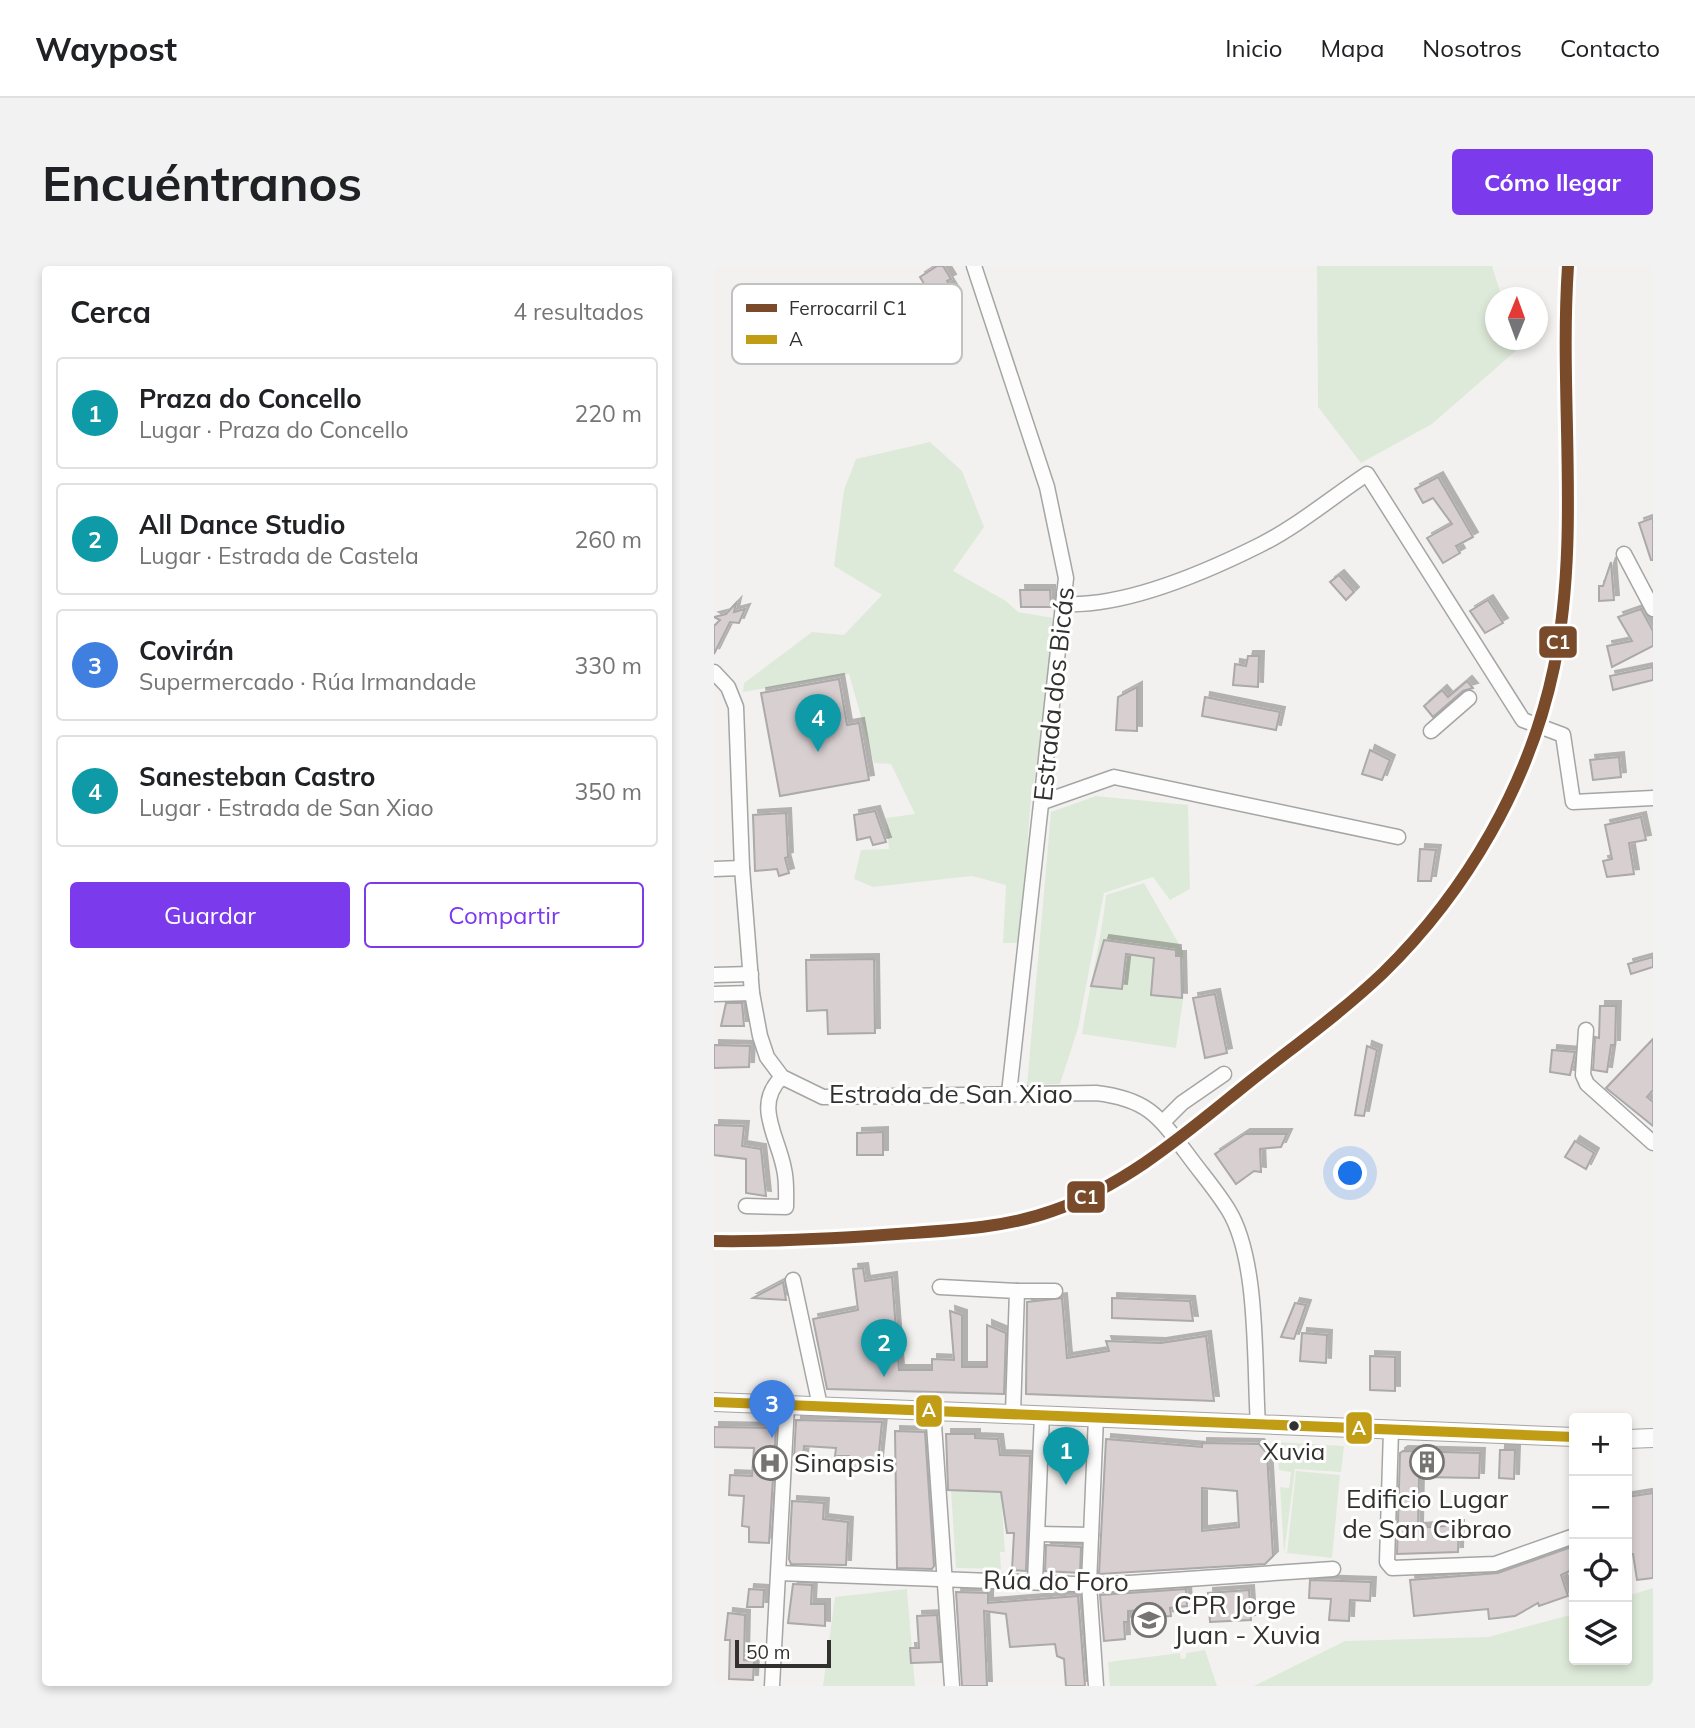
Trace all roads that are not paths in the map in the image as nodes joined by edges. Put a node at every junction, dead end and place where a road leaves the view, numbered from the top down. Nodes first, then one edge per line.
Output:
1 (974, 266) edge
2 (1624, 554) dead end
3 (1063, 604) junction
4 (1653, 609) edge
5 (714, 672) edge
6 (1469, 698) dead end
7 (1432, 731) dead end
8 (1653, 798) edge
9 (1043, 802) junction
10 (1398, 837) dead end
11 (742, 868) junction
12 (714, 869) edge
13 (751, 974) junction
14 (714, 975) edge
15 (752, 993) junction
16 (714, 994) edge
17 (1586, 1030) dead end
18 (1224, 1074) dead end
19 (782, 1076) junction
20 (1009, 1093) junction
21 (1164, 1121) junction
22 (1653, 1143) edge
23 (746, 1206) dead end
24 (793, 1280) dead end
25 (940, 1287) dead end
26 (1017, 1291) junction
27 (1055, 1291) dead end
28 (714, 1402) edge
29 (787, 1405) junction
30 (820, 1406) junction
31 (933, 1410) junction
32 (1013, 1413) junction
33 (1042, 1415) junction
34 (1096, 1418) junction
35 (1258, 1425) junction
36 (1391, 1430) junction
37 (1569, 1437) edge
38 (1653, 1437) edge
39 (1632, 1439) edge
40 (1038, 1534) junction
41 (1091, 1535) junction
42 (1569, 1538) edge
43 (1333, 1569) dead end
44 (779, 1573) junction
45 (946, 1578) junction
46 (1035, 1582) junction
47 (1089, 1584) junction
48 (772, 1686) edge
49 (952, 1686) edge
50 (1096, 1686) edge

1 - 3 street, Estrada dos Bicás
2 - 4 street
3 - 8 street
3 - 9 street, Estrada dos Bicás
5 - 11 street
6 - 7 street
9 - 10 street
9 - 20 street, Estrada dos Bicás
11 - 12 street
11 - 13 street
13 - 14 street
13 - 15 street
15 - 16 street
15 - 19 street
17 - 22 street
18 - 21 street
19 - 20 street, Estrada de San Xiao
19 - 23 street
20 - 21 street, Estrada de San Xiao
21 - 35 street, Estrada de San Xiao
24 - 30 street
25 - 26 street
26 - 27 street
26 - 32 street
28 - 29 main road
29 - 30 main road
29 - 44 street
30 - 31 main road
31 - 32 main road
31 - 45 street
32 - 33 main road
33 - 34 main road
33 - 40 street
34 - 35 main road
34 - 41 street
35 - 36 main road
36 - 37 main road
36 - 42 street
38 - 39 main road
40 - 41 street
40 - 46 street
41 - 47 street
43 - 47 street, Rúa do Foro
44 - 45 street, Rúa do Foro
44 - 48 street
45 - 46 street, Rúa do Foro
45 - 49 street
46 - 47 street, Rúa do Foro
47 - 50 street

